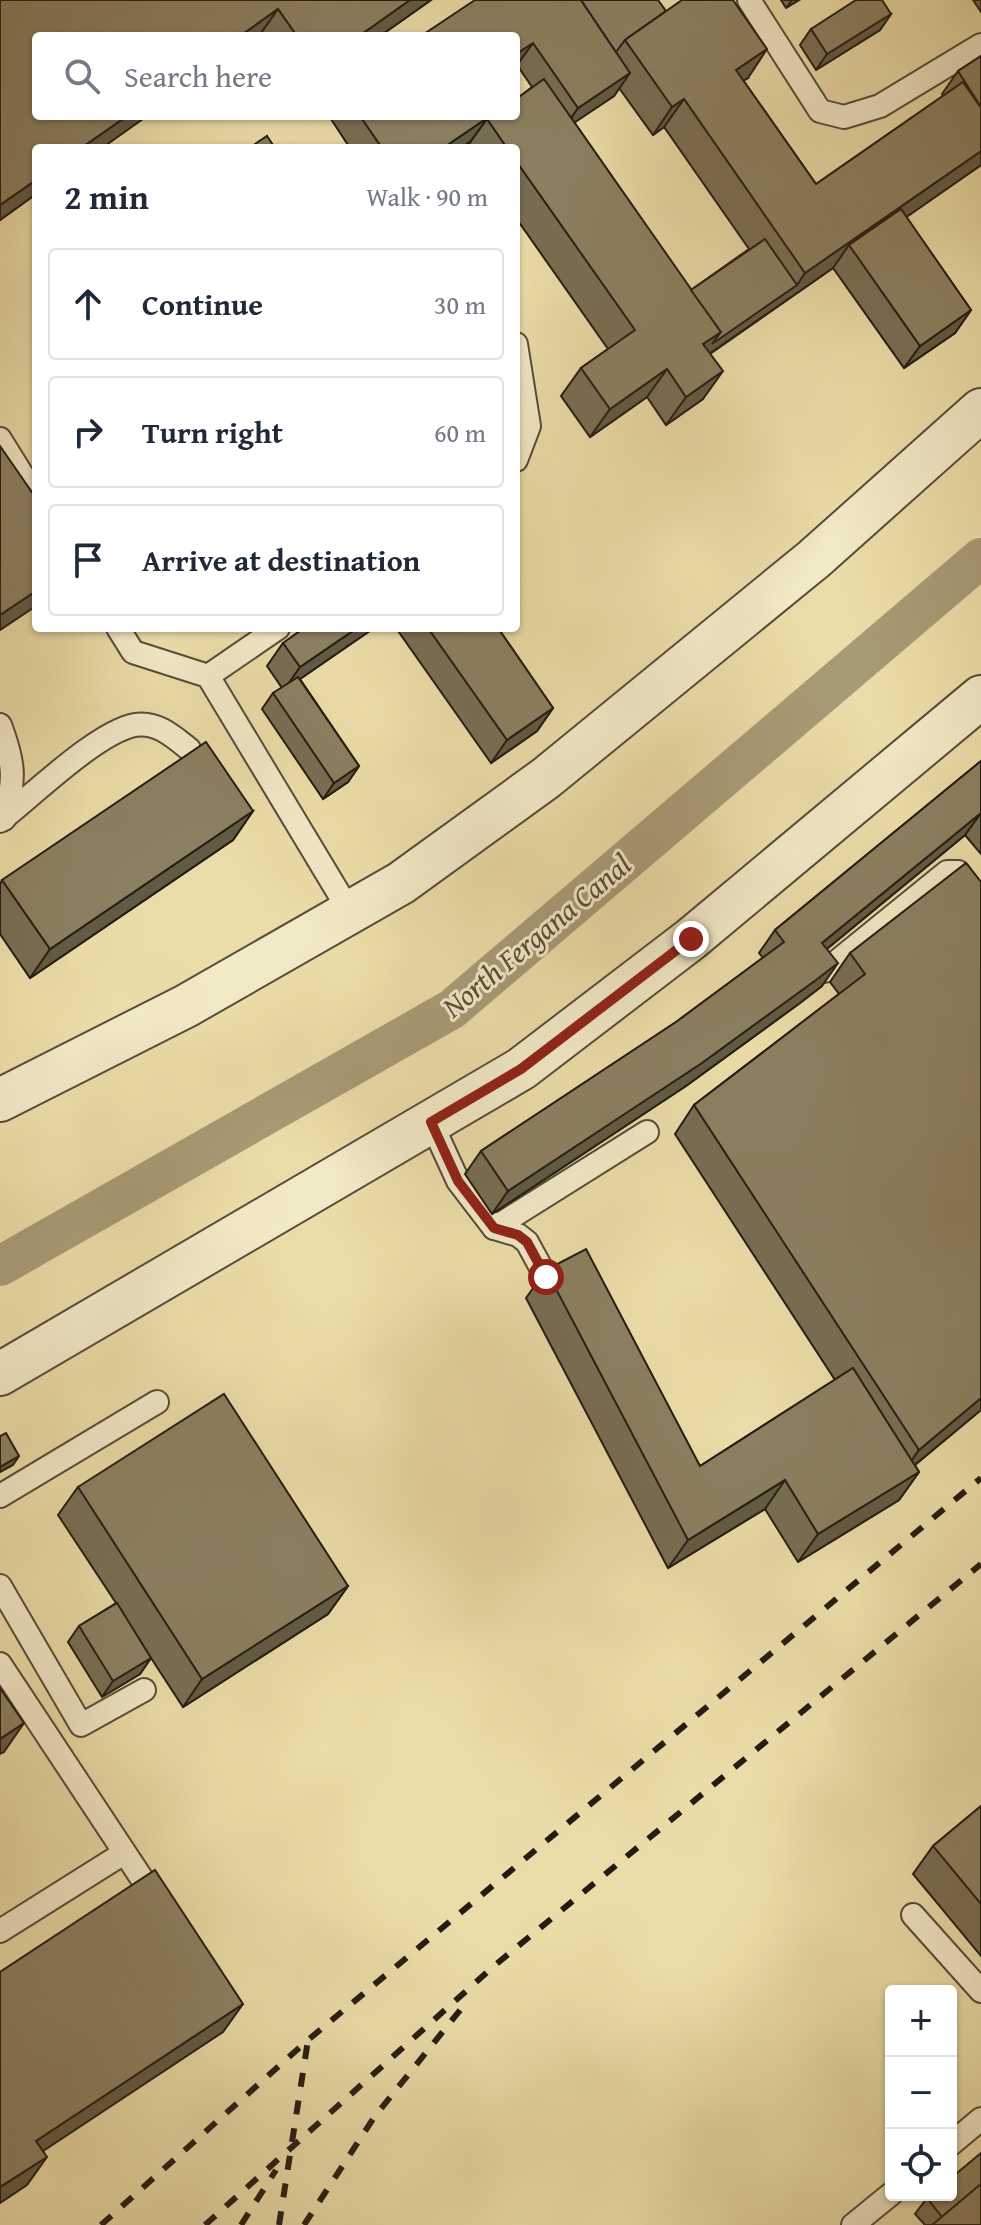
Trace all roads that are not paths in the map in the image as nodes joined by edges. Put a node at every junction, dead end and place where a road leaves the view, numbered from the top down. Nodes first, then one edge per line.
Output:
1 (749, 0) edge
2 (981, 45) edge
3 (520, 369) edge
4 (981, 410) edge
5 (0, 439) edge
6 (520, 450) edge
7 (32, 491) edge
8 (120, 632) edge
9 (272, 632) edge
10 (208, 676) junction
11 (981, 697) edge
12 (0, 725) edge
13 (189, 749) edge
14 (2, 820) edge
15 (981, 902) edge
16 (350, 912) junction
17 (825, 971) edge
18 (4, 1088) edge
19 (431, 1122) junction
20 (647, 1132) dead end
21 (494, 1228) junction
22 (546, 1277) edge
23 (0, 1374) edge
24 (157, 1402) dead end
25 (0, 1496) edge
26 (0, 1586) edge
27 (0, 1664) edge
28 (144, 1690) dead end
29 (124, 1853) junction
30 (913, 1915) dead end
31 (173, 1925) edge
32 (0, 1931) edge
33 (981, 1991) edge
34 (981, 2119) edge
35 (957, 2139) edge
36 (885, 2199) edge
37 (853, 2225) edge

1 - 2 lane
3 - 6 lane
4 - 16 street
5 - 7 lane
8 - 10 lane
9 - 10 lane
10 - 16 lane
11 - 19 street
12 - 14 lane
13 - 14 lane
15 - 17 lane
16 - 18 street
19 - 21 lane
19 - 23 street
20 - 21 lane
21 - 22 lane
24 - 25 lane
26 - 28 lane
27 - 29 lane
29 - 31 lane
29 - 32 lane
30 - 33 lane
34 - 35 lane
36 - 37 lane

